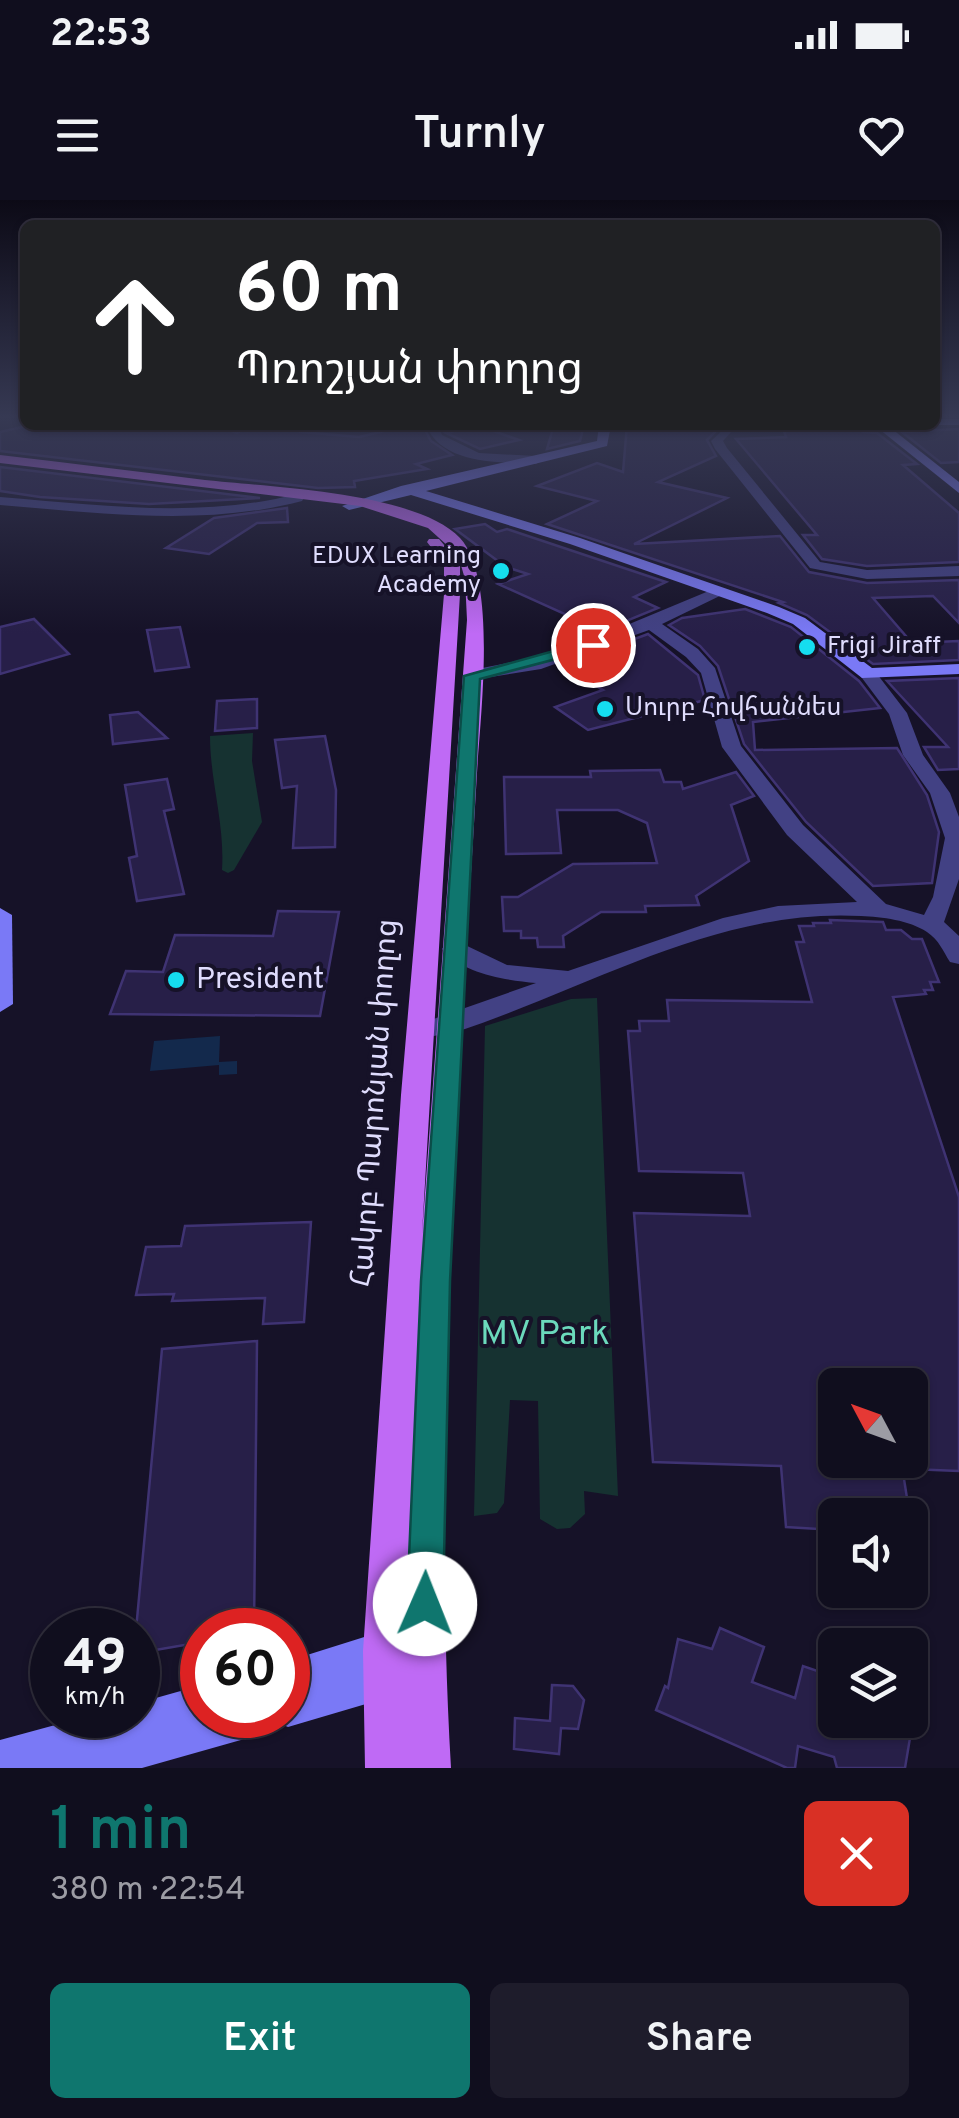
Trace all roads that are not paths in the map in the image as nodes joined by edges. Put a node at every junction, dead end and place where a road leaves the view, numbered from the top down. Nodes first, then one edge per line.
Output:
1 (217, 488) edge
2 (224, 488) edge
3 (410, 488) edge
4 (752, 488) edge
5 (406, 489) junction
6 (296, 498) junction
7 (0, 502) edge
8 (355, 504) junction
9 (959, 571) edge
10 (722, 591) junction
11 (651, 624) junction
12 (959, 669) edge
13 (868, 674) junction
14 (472, 676) junction
15 (880, 911) junction
16 (0, 915) edge
17 (932, 924) junction
18 (454, 948) junction
19 (959, 957) edge
20 (578, 977) junction
21 (0, 1004) edge
22 (435, 1027) junction
23 (404, 1658) junction
24 (310, 1677) edge
25 (310, 1697) edge
26 (180, 1712) edge
27 (180, 1736) edge
28 (0, 1762) edge
29 (64, 1768) edge
30 (388, 1768) edge
31 (429, 1768) edge

1 - 6 main road
2 - 8 main road
3 - 5 street
4 - 9 street
5 - 8 street
5 - 10 street
6 - 7 street
6 - 8 main road
8 - 14 main road, Հակոբ Պարոնյան փողոց
8 - 22 main road, Հակոբ Պարոնյան փողոց
10 - 11 street
10 - 13 street
11 - 14 street
11 - 15 street
12 - 13 street
13 - 17 street
14 - 18 main road, Հակոբ Պարոնյան փողոց
15 - 17 street
15 - 20 street
16 - 21 street
17 - 19 street
18 - 20 street
18 - 22 main road, Հակոբ Պարոնյան փողոց
20 - 22 street
22 - 23 main road, Հակոբ Պարոնյան փողոց
22 - 23 main road, Հակոբ Պարոնյան փողոց
23 - 24 street
23 - 25 street
23 - 30 main road, Հակոբ Պարոնյան փողոց
23 - 31 main road, Հակոբ Պարոնյան փողոց
26 - 28 street
27 - 29 street

